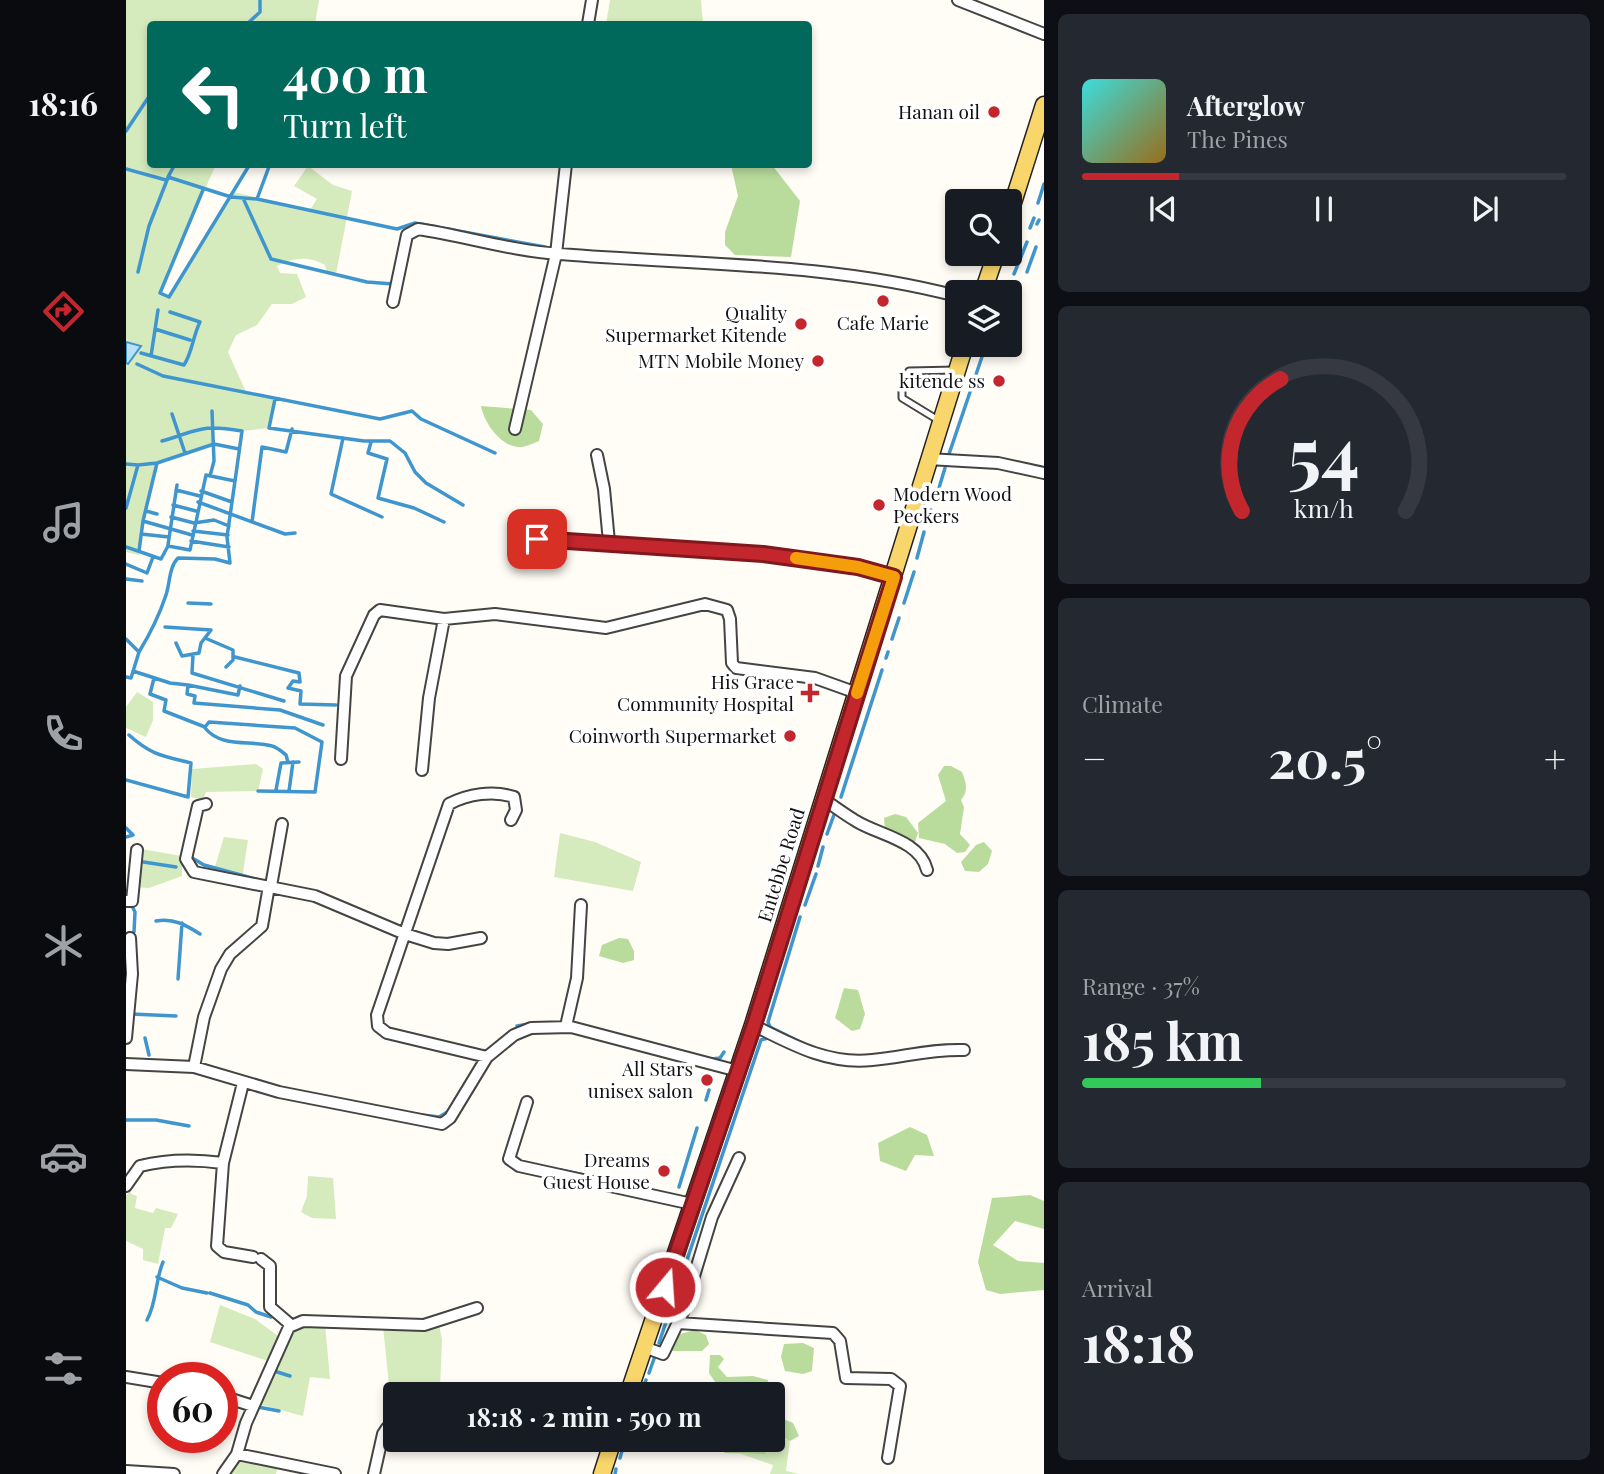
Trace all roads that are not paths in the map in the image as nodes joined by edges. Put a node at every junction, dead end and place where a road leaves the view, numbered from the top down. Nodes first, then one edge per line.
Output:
1 (592, 0) edge
2 (958, 0) edge
3 (588, 21) edge
4 (1044, 34) edge
5 (1044, 105) edge
6 (566, 168) edge
7 (1017, 189) edge
8 (556, 254) junction
9 (945, 294) edge
10 (393, 302) dead end
11 (961, 357) edge
12 (957, 370) junction
13 (906, 375) dead end
14 (902, 391) dead end
15 (940, 422) junction
16 (515, 429) dead end
17 (597, 455) dead end
18 (928, 459) junction
19 (1044, 473) edge
20 (537, 539) dead end
21 (609, 542) junction
22 (894, 577) junction
23 (444, 619) junction
24 (857, 692) junction
25 (341, 759) dead end
26 (422, 770) dead end
27 (823, 799) junction
28 (206, 804) dead end
29 (510, 820) dead end
30 (282, 824) dead end
31 (137, 850) dead end
32 (927, 870) dead end
33 (270, 886) junction
34 (126, 901) edge
35 (580, 905) dead end
36 (405, 934) junction
37 (130, 938) dead end
38 (481, 938) dead end
39 (128, 1005) edge
40 (754, 1025) junction
41 (566, 1026) junction
42 (126, 1038) edge
43 (964, 1050) dead end
44 (487, 1057) junction
45 (126, 1064) edge
46 (194, 1068) junction
47 (738, 1071) junction
48 (243, 1083) junction
49 (527, 1102) dead end
50 (739, 1158) dead end
51 (223, 1163) junction
52 (126, 1186) edge
53 (692, 1204) junction
54 (477, 1308) dead end
55 (678, 1323) junction
56 (291, 1325) junction
57 (643, 1347) junction
58 (126, 1377) edge
59 (147, 1380) edge
60 (632, 1382) edge
61 (238, 1401) edge
62 (253, 1406) junction
63 (383, 1434) edge
64 (609, 1452) edge
65 (237, 1454) junction
66 (888, 1458) dead end
67 (126, 1471) edge
68 (174, 1474) edge
69 (223, 1474) edge
70 (335, 1474) edge
71 (374, 1474) edge
72 (602, 1474) edge

1 - 3 street
2 - 4 street
5 - 7 main road
6 - 8 street
8 - 9 street
8 - 10 street
8 - 16 street
11 - 12 main road, Entebbe Road
12 - 13 lane
12 - 15 main road, Entebbe Road
14 - 15 lane
15 - 18 main road, Entebbe Road
17 - 21 street
18 - 19 street
18 - 22 main road, Entebbe Road
20 - 21 street
21 - 22 street
22 - 24 main road, Entebbe Road
23 - 24 street
23 - 25 street
23 - 26 street
24 - 27 main road, Entebbe Road
27 - 32 street
27 - 40 main road, Entebbe Road
28 - 33 street
29 - 36 street
30 - 33 street
31 - 34 street
33 - 36 street
33 - 46 street
35 - 41 street
36 - 38 street
36 - 44 street
37 - 39 street
39 - 42 street
40 - 43 street
40 - 47 main road, Entebbe Road
41 - 44 street
41 - 47 street
44 - 48 street
45 - 46 street
46 - 48 street
47 - 53 main road, Entebbe Road
48 - 51 street
49 - 53 street
50 - 55 street
51 - 52 street
51 - 56 street
53 - 57 main road, Entebbe Road
54 - 56 street
55 - 57 street
55 - 66 street
56 - 62 street
57 - 60 main road, Entebbe Road
58 - 59 street
61 - 62 street
62 - 65 street
63 - 71 street
64 - 72 main road
65 - 69 street
65 - 70 street
67 - 68 street

